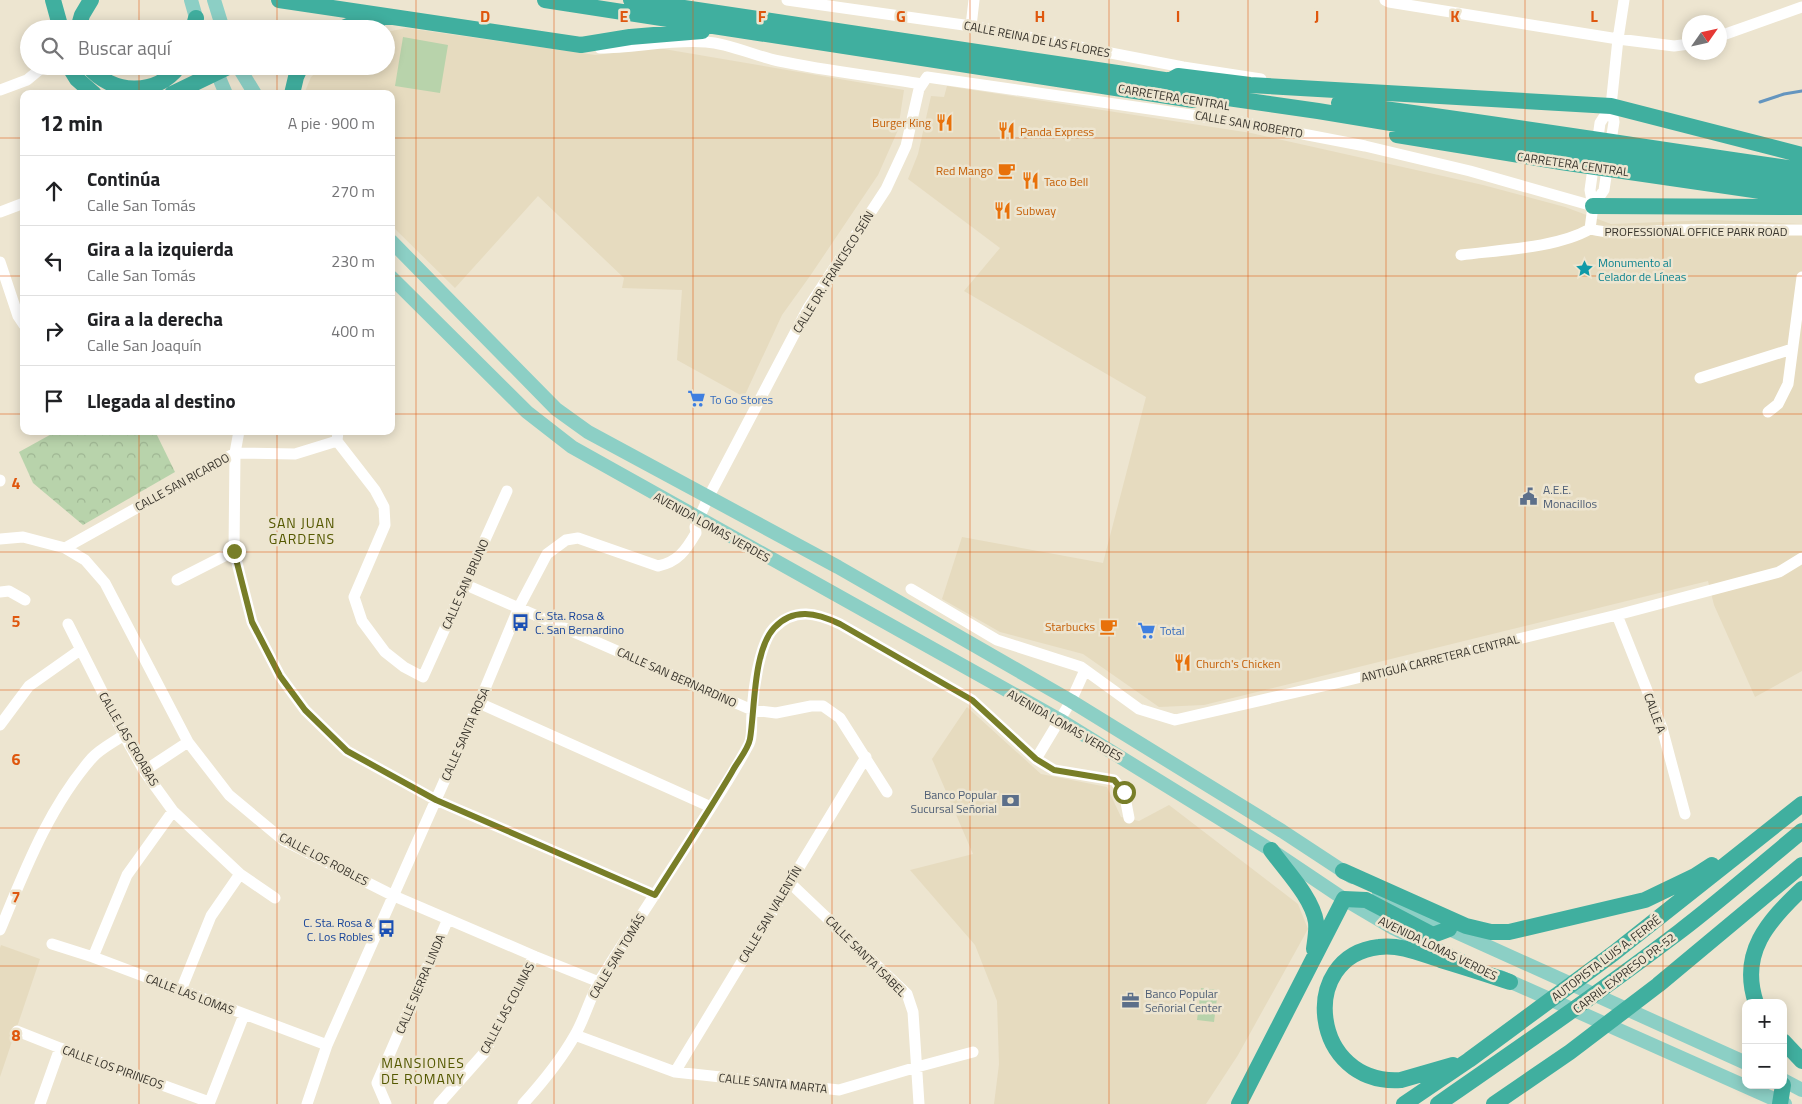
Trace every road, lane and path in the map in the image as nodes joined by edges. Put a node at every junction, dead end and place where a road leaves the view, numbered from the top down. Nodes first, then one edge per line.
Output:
1 (53, 0) edge
2 (91, 0) edge
3 (191, 0) edge
4 (214, 0) edge
5 (279, 0) edge
6 (545, 0) edge
7 (631, 0) edge
8 (787, 0) edge
9 (974, 0) edge
10 (1385, 0) edge
11 (1624, 0) edge
12 (1802, 7) edge
13 (389, 17) junction
14 (59, 20) edge
15 (81, 20) edge
16 (195, 20) edge
17 (220, 20) edge
18 (371, 20) edge
19 (972, 26) junction
20 (744, 30) junction
21 (1727, 34) edge
22 (1618, 39) junction
23 (581, 45) junction
24 (1682, 45) edge
25 (33, 75) edge
26 (75, 75) edge
27 (98, 75) edge
28 (169, 75) edge
29 (208, 75) edge
30 (222, 75) edge
31 (243, 75) edge
32 (297, 75) edge
33 (925, 80) junction
34 (1169, 81) junction
35 (1284, 88) junction
36 (0, 90) edge
37 (89, 90) edge
38 (180, 90) edge
39 (225, 90) edge
40 (253, 90) edge
41 (293, 90) edge
42 (1611, 106) junction
43 (1567, 150) junction
44 (1802, 155) edge
45 (1638, 162) junction
46 (1802, 170) edge
47 (1802, 185) edge
48 (1802, 198) edge
49 (20, 204) edge
50 (1593, 206) junction
51 (1802, 207) edge
52 (0, 212) edge
53 (1590, 229) junction
54 (1802, 230) edge
55 (395, 245) edge
56 (1461, 255) dead end
57 (0, 262) edge
58 (1802, 277) edge
59 (395, 281) edge
60 (20, 319) edge
61 (1792, 349) junction
62 (1700, 378) dead end
63 (1768, 412) dead end
64 (238, 435) edge
65 (338, 436) edge
66 (235, 452) junction
67 (507, 491) dead end
68 (708, 498) junction
69 (696, 523) junction
70 (0, 540) edge
71 (65, 548) junction
72 (234, 551) junction
73 (1802, 558) edge
74 (177, 580) dead end
75 (464, 584) junction
76 (911, 589) dead end
77 (0, 592) edge
78 (26, 600) dead end
79 (519, 607) junction
80 (1617, 615) junction
81 (68, 624) dead end
82 (80, 650) junction
83 (1085, 670) junction
84 (1071, 700) junction
85 (479, 703) junction
86 (752, 710) junction
87 (1060, 720) junction
88 (0, 725) edge
89 (124, 735) junction
90 (188, 742) junction
91 (866, 757) junction
92 (1036, 759) junction
93 (144, 771) junction
94 (888, 792) dead end
95 (436, 800) junction
96 (1802, 804) edge
97 (711, 807) junction
98 (173, 810) junction
99 (1685, 814) dead end
100 (1129, 818) dead end
101 (1782, 822) junction
102 (1802, 831) edge
103 (1271, 850) junction
104 (1802, 865) edge
105 (1343, 871) junction
106 (240, 874) junction
107 (789, 882) junction
108 (1802, 888) edge
109 (655, 895) junction
110 (394, 896) junction
111 (275, 898) dead end
112 (1344, 899) junction
113 (448, 919) junction
114 (1449, 929) junction
115 (0, 930) edge
116 (52, 944) dead end
117 (534, 956) junction
118 (93, 957) junction
119 (1313, 960) junction
120 (599, 982) junction
121 (1510, 982) junction
122 (181, 990) junction
123 (1755, 999) edge
124 (244, 1015) junction
125 (17, 1030) dead end
126 (575, 1035) junction
127 (1786, 1044) edge
128 (327, 1045) junction
129 (60, 1048) junction
130 (973, 1052) dead end
131 (1470, 1060) junction
132 (1742, 1061) edge
133 (1802, 1061) edge
134 (917, 1067) junction
135 (674, 1072) junction
136 (1787, 1082) edge
137 (1783, 1089) edge
138 (1802, 1090) edge
139 (209, 1103) edge
140 (1782, 1103) edge
141 (40, 1104) edge
142 (308, 1104) edge
143 (386, 1104) edge
144 (440, 1104) edge
145 (523, 1104) edge
146 (919, 1104) edge
147 (1239, 1104) edge
148 (1404, 1104) edge
149 (1438, 1104) edge
150 (1494, 1104) edge

1 - 14 highway
2 - 15 highway
3 - 16 main road
4 - 17 main road
5 - 13 highway
6 - 20 highway, CARRETERA CENTRAL
7 - 34 highway, CARRETERA CENTRAL
8 - 19 street, CALLE REINA DE LAS FLORES
9 - 19 street
10 - 22 street
11 - 22 street
12 - 21 street
13 - 18 highway
13 - 23 highway
19 - 35 street, CALLE REINA DE LAS FLORES
20 - 23 highway
20 - 43 highway, CARRETERA CENTRAL
22 - 24 street
22 - 42 street
23 - 33 street, CALLE SAN ROBERTO
25 - 36 street
26 - 37 highway
27 - 28 highway
29 - 38 highway
30 - 39 main road
31 - 40 main road
32 - 41 highway
33 - 50 street, CALLE SAN ROBERTO
33 - 68 street, CALLE DR. FRANCISCO SEÍN
34 - 35 highway
34 - 43 highway, CARRETERA CENTRAL
35 - 42 highway
42 - 44 highway
42 - 50 street
43 - 45 highway, CARRETERA CENTRAL
43 - 45 highway, CARRETERA CENTRAL
45 - 46 highway, CARRETERA CENTRAL
45 - 47 highway
45 - 48 highway, CARRETERA CENTRAL
49 - 52 street
50 - 51 highway
50 - 53 street
53 - 54 street, PROFESSIONAL OFFICE PARK ROAD
53 - 56 street
55 - 68 main road, AVENIDA LOMAS VERDES
57 - 60 street
58 - 61 street
59 - 69 main road, AVENIDA LOMAS VERDES
61 - 62 street
61 - 63 street
64 - 66 street
65 - 66 street, CALLE SAN RICARDO
65 - 75 street, CALLE SAN BRUNO
66 - 71 street, CALLE SAN RICARDO
66 - 72 street
67 - 75 street, CALLE SAN BRUNO
68 - 69 street, CALLE DR. FRANCISCO SEÍN
68 - 84 main road, AVENIDA LOMAS VERDES
69 - 79 street, CALLE SANTA ROSA
69 - 87 main road, AVENIDA LOMAS VERDES
70 - 71 street, CALLE LOS ROBLES
71 - 90 street, CALLE LOS ROBLES
72 - 74 street
72 - 95 street
73 - 80 street, ANTIGUA CARRETERA CENTRAL
75 - 79 street, CALLE SAN BERNARDINO
76 - 83 street, ANTIGUA CARRETERA CENTRAL
77 - 78 street
79 - 85 street, CALLE SANTA ROSA
79 - 86 street, CALLE SAN BERNARDINO
80 - 83 street, ANTIGUA CARRETERA CENTRAL
80 - 99 street, CALLE A
81 - 82 street, CALLE LAS CROABAS
82 - 88 street
82 - 89 street, CALLE LAS CROABAS
83 - 84 street
84 - 87 street
84 - 105 main road, AVENIDA LOMAS VERDES
85 - 95 street, CALLE SANTA ROSA
85 - 97 street
86 - 91 street, CALLE SAN BERNARDINO
86 - 92 street, CALLE SAN TOMÁS
86 - 97 street, CALLE SAN TOMÁS
87 - 92 street
87 - 103 main road, AVENIDA LOMAS VERDES
89 - 93 street, CALLE LAS CROABAS
89 - 115 street
90 - 93 street
90 - 110 street, CALLE LOS ROBLES
91 - 94 street, CALLE SAN BERNARDINO
91 - 107 street, CALLE SAN VALENTÍN
92 - 100 street, CALLE SAN TOMÁS
93 - 98 street, CALLE LAS CROABAS
95 - 109 street
95 - 110 street, CALLE SANTA ROSA
96 - 101 highway, AUTOPISTA LUIS A. FERRÉ
97 - 109 street, CALLE SAN TOMÁS
98 - 106 street, CALLE LAS CROABAS
98 - 118 street
101 - 105 highway
101 - 131 highway, AUTOPISTA LUIS A. FERRÉ
102 - 149 highway, CARRIL EXPRESO PR-52
103 - 112 main road, AVENIDA LOMAS VERDES
103 - 119 highway
104 - 150 highway
105 - 114 main road, AVENIDA LOMAS VERDES
106 - 111 street, CALLE LAS CROABAS
106 - 122 street
107 - 134 street, CALLE SANTA ISABEL
107 - 135 street, CALLE SAN VALENTÍN
108 - 123 highway
109 - 120 street, CALLE SAN TOMÁS
110 - 113 street, CALLE LOS ROBLES
110 - 128 street, CALLE SANTA ROSA
112 - 114 highway
112 - 119 highway
112 - 121 main road, AVENIDA LOMAS VERDES
113 - 117 street, CALLE LOS ROBLES
113 - 143 street, CALLE SIERRA LINDA
114 - 132 main road, AVENIDA LOMAS VERDES
116 - 118 street, CALLE LAS LOMAS
117 - 120 street, CALLE LOS ROBLES
117 - 144 street, CALLE LAS COLINAS
118 - 122 street, CALLE LAS LOMAS
119 - 147 highway
120 - 126 street, CALLE SAN TOMÁS
121 - 131 highway
121 - 140 main road, AVENIDA LOMAS VERDES
122 - 124 street, CALLE LAS LOMAS
124 - 128 street, CALLE LAS LOMAS
124 - 139 street
125 - 129 street, CALLE LOS PIRINEOS
126 - 135 street, CALLE SANTA MARTA
126 - 145 street, CALLE SAN TOMÁS
127 - 133 highway
128 - 142 street, CALLE SANTA ROSA
129 - 139 street, CALLE LOS PIRINEOS
129 - 141 street
130 - 134 street, CALLE SANTA MARTA
131 - 148 highway, AUTOPISTA LUIS A. FERRÉ
134 - 135 street, CALLE SANTA MARTA
134 - 146 street, CALLE SANTA ISABEL
136 - 138 main road
137 - 140 highway

